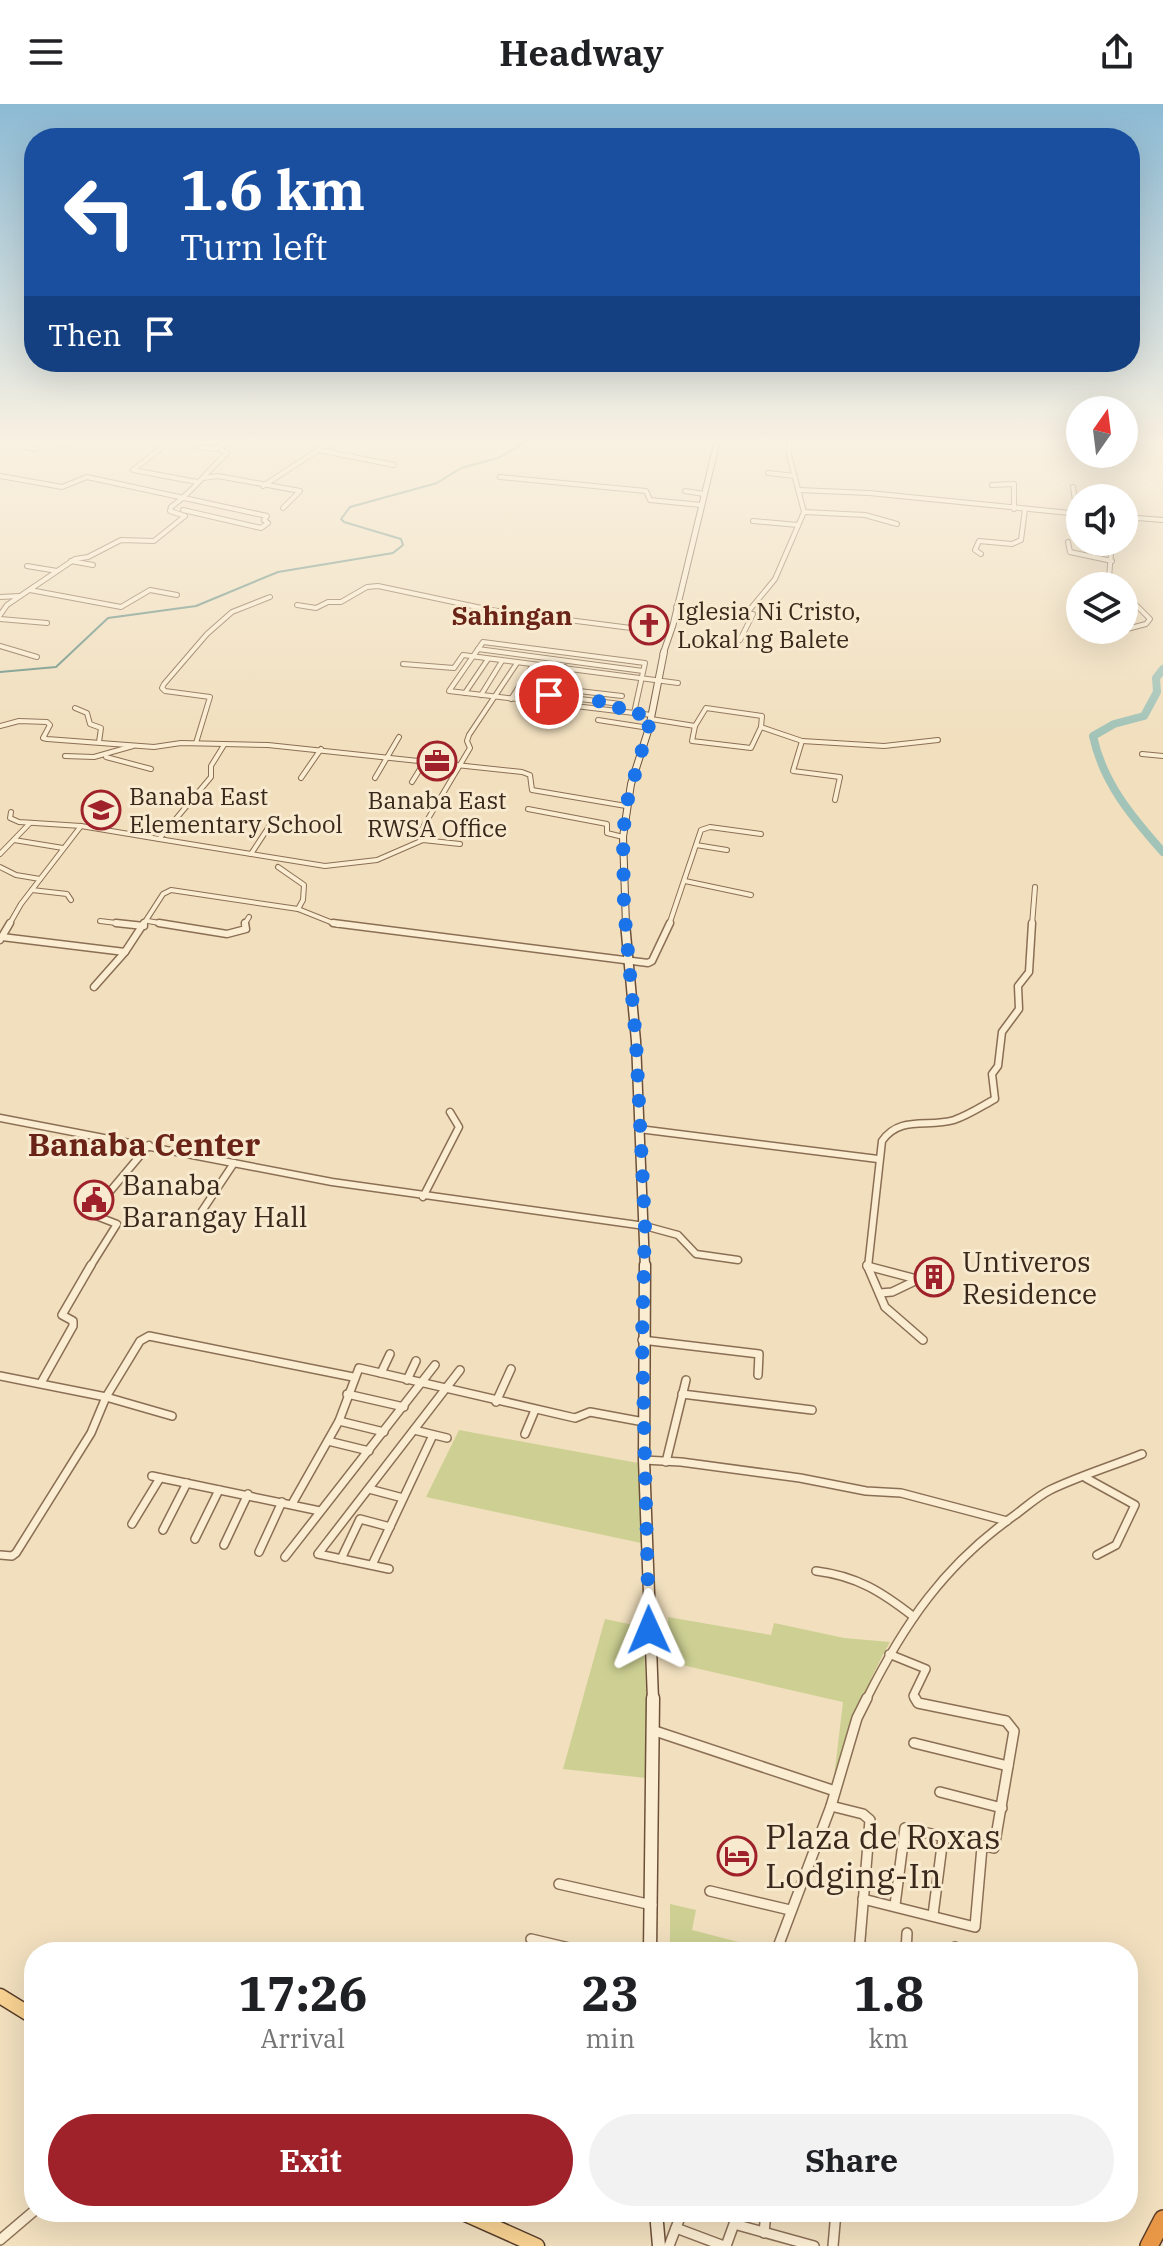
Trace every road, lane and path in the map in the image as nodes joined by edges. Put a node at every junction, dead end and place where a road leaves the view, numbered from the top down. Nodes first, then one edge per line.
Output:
1 (157, 538) edge
2 (693, 538) edge
3 (792, 538) edge
4 (1021, 538) edge
5 (981, 554) dead end
6 (1089, 556) edge
7 (1112, 556) edge
8 (71, 561) junction
9 (1112, 561) junction
10 (93, 565) dead end
11 (27, 566) dead end
12 (57, 571) junction
13 (1110, 572) edge
14 (30, 590) junction
15 (177, 595) dead end
16 (20, 596) junction
17 (0, 597) edge
18 (270, 597) dead end
19 (297, 605) dead end
20 (676, 607) junction
21 (1138, 607) edge
22 (747, 613) junction
23 (0, 617) edge
24 (47, 623) dead end
25 (1138, 626) edge
26 (670, 633) junction
27 (740, 640) dead end
28 (1, 648) edge
29 (478, 649) junction
30 (573, 654) junction
31 (473, 656) junction
32 (37, 657) dead end
33 (488, 659) junction
34 (502, 661) junction
35 (569, 661) junction
36 (517, 663) junction
37 (403, 664) dead end
38 (533, 665) junction
39 (547, 667) junction
40 (564, 669) junction
41 (643, 671) junction
42 (627, 677) junction
43 (642, 679) junction
44 (659, 681) junction
45 (678, 683) dead end
46 (553, 688) junction
47 (465, 693) junction
48 (481, 695) junction
49 (549, 695) junction
50 (622, 696) junction
51 (496, 697) junction
52 (511, 699) junction
53 (527, 700) junction
54 (544, 702) junction
55 (620, 704) junction
56 (75, 708) dead end
57 (618, 712) junction
58 (634, 713) junction
59 (598, 720) dead end
60 (650, 721) junction
61 (0, 726) edge
62 (695, 726) junction
63 (761, 727) junction
64 (399, 737) dead end
65 (938, 740) dead end
66 (802, 741) junction
67 (99, 742) junction
68 (196, 743) junction
69 (137, 745) junction
70 (224, 745) junction
71 (321, 749) junction
72 (1142, 754) dead end
73 (65, 756) dead end
74 (102, 756) junction
75 (387, 756) junction
76 (1163, 756) edge
77 (425, 761) junction
78 (459, 765) junction
79 (151, 769) dead end
80 (301, 778) dead end
81 (375, 778) dead end
82 (412, 782) dead end
83 (835, 800) dead end
84 (626, 806) junction
85 (528, 809) dead end
86 (1, 815) edge
87 (272, 822) dead end
88 (30, 823) junction
89 (81, 826) junction
90 (419, 834) dead end
91 (761, 834) dead end
92 (623, 837) junction
93 (159, 839) junction
94 (14, 840) junction
95 (460, 844) dead end
96 (696, 845) junction
97 (63, 848) junction
98 (727, 850) dead end
99 (0, 854) edge
100 (251, 854) junction
101 (0, 867) edge
102 (278, 867) dead end
103 (40, 879) junction
104 (685, 881) junction
105 (1035, 887) dead end
106 (32, 890) junction
107 (751, 895) dead end
108 (71, 900) dead end
109 (298, 909) junction
110 (249, 917) dead end
111 (100, 921) dead end
112 (146, 924) junction
113 (1, 938) edge
114 (125, 952) junction
115 (628, 962) junction
116 (94, 987) dead end
117 (450, 1112) dead end
118 (0, 1118) edge
119 (639, 1129) junction
120 (149, 1145) junction
121 (878, 1159) junction
122 (234, 1163) junction
123 (423, 1197) junction
124 (194, 1223) dead end
125 (645, 1226) junction
126 (738, 1260) dead end
127 (867, 1266) junction
128 (915, 1281) junction
129 (947, 1287) dead end
130 (880, 1293) junction
131 (642, 1340) junction
132 (923, 1340) dead end
133 (390, 1354) dead end
134 (416, 1361) dead end
135 (435, 1365) dead end
136 (511, 1369) dead end
137 (460, 1370) dead end
138 (381, 1373) junction
139 (758, 1375) dead end
140 (0, 1376) edge
141 (353, 1377) junction
142 (407, 1380) junction
143 (686, 1380) dead end
144 (41, 1383) junction
145 (421, 1384) junction
146 (446, 1389) junction
147 (347, 1394) junction
148 (682, 1394) junction
149 (106, 1397) junction
150 (496, 1402) junction
151 (404, 1407) junction
152 (535, 1410) junction
153 (812, 1410) dead end
154 (172, 1416) dead end
155 (339, 1421) junction
156 (644, 1422) junction
157 (414, 1430) junction
158 (384, 1432) junction
159 (525, 1434) dead end
160 (433, 1435) junction
161 (447, 1438) dead end
162 (328, 1441) junction
163 (369, 1451) junction
164 (1142, 1454) dead end
165 (644, 1460) junction
166 (666, 1462) junction
167 (1086, 1478) junction
168 (187, 1483) junction
169 (369, 1489) junction
170 (219, 1490) junction
171 (248, 1494) junction
172 (403, 1498) junction
173 (282, 1502) junction
174 (292, 1504) junction
175 (320, 1511) junction
176 (1007, 1521) junction
177 (132, 1524) dead end
178 (390, 1527) junction
179 (163, 1530) dead end
180 (195, 1539) dead end
181 (224, 1545) dead end
182 (259, 1552) dead end
183 (0, 1555) edge
184 (1097, 1555) dead end
185 (285, 1557) dead end
186 (341, 1559) junction
187 (372, 1565) junction
188 (389, 1569) dead end
189 (816, 1571) dead end
190 (914, 1617) junction
191 (889, 1654) junction
192 (655, 1731) junction
193 (914, 1743) dead end
194 (1008, 1766) junction
195 (835, 1791) junction
196 (940, 1792) dead end
197 (831, 1806) junction
198 (1002, 1808) junction
199 (943, 1838) junction
200 (982, 1847) junction
201 (559, 1884) dead end
202 (710, 1891) dead end
203 (863, 1899) junction
204 (652, 1905) junction
205 (895, 1905) junction
206 (790, 1910) junction
207 (933, 1915) junction
208 (907, 1933) dead end
209 (531, 1939) dead end
210 (544, 1942) edge
211 (650, 1942) edge
212 (779, 1942) edge
213 (860, 1942) edge
214 (907, 1942) edge
215 (0, 1996) edge
216 (24, 2011) edge
217 (1163, 2219) edge
218 (24, 2220) edge
219 (483, 2222) edge
220 (657, 2222) edge
221 (678, 2222) edge
222 (765, 2222) edge
223 (835, 2222) edge
224 (676, 2228) junction
225 (764, 2233) junction
226 (0, 2240) edge
227 (537, 2246) edge
228 (659, 2246) edge
229 (669, 2246) edge
230 (725, 2246) edge
231 (814, 2246) edge
232 (833, 2246) edge
233 (1149, 2246) edge

1 - 8 street
2 - 20 main road
3 - 22 street
4 - 5 street
6 - 9 street
7 - 9 street
8 - 10 street
8 - 12 street
9 - 13 street
11 - 12 street
12 - 14 street
14 - 15 street
14 - 16 street
16 - 17 street
16 - 23 street
18 - 68 street
19 - 26 street
20 - 22 street
20 - 26 main road
21 - 25 street
22 - 27 street
23 - 24 street
26 - 44 main road
28 - 32 street
29 - 30 street
29 - 31 street
29 - 35 street
30 - 35 street
30 - 41 street
31 - 33 street
31 - 37 street
31 - 47 street
33 - 34 street
33 - 47 street
34 - 36 street
34 - 48 street
35 - 40 street
35 - 41 street
36 - 38 street
36 - 51 street
38 - 39 street
38 - 52 street
39 - 40 street
39 - 53 street
40 - 42 street
40 - 46 street
41 - 43 street
42 - 43 street
42 - 50 street
43 - 44 street
43 - 58 street
44 - 45 street
44 - 60 main road
46 - 49 street
46 - 50 street
47 - 48 street
48 - 51 street
49 - 54 street
49 - 55 street
50 - 55 street
51 - 52 street
51 - 78 street
52 - 53 street
53 - 54 street
54 - 57 street
55 - 57 street
56 - 67 street
57 - 58 street
58 - 60 street
59 - 60 street
60 - 62 street
60 - 84 main road
61 - 67 street
62 - 63 street
62 - 63 street
63 - 66 street
64 - 75 street
65 - 66 street
66 - 83 street
67 - 69 street
68 - 69 street
68 - 70 street
69 - 74 street
70 - 71 street
70 - 93 street
71 - 75 street
71 - 80 street
72 - 76 street
73 - 74 street
74 - 79 street
75 - 77 street
75 - 81 street
77 - 78 street
77 - 82 street
78 - 84 street
78 - 90 street
84 - 92 main road
85 - 92 street
86 - 88 street
87 - 100 street
88 - 89 street
88 - 94 street
89 - 93 street
89 - 97 street
91 - 96 street
92 - 115 main road
93 - 100 street
94 - 97 street
94 - 99 street
95 - 100 street
96 - 98 street
96 - 104 street
97 - 103 street
101 - 103 street
102 - 109 street
103 - 106 street
104 - 107 street
104 - 115 street
105 - 121 street
106 - 108 street
106 - 113 street
109 - 112 street
109 - 115 street
110 - 112 street
111 - 112 street
112 - 114 street
113 - 114 street
114 - 116 street
115 - 119 main road
117 - 123 street
118 - 120 street
119 - 121 street
119 - 125 main road
120 - 122 street
120 - 144 street
121 - 127 street
122 - 123 street
122 - 124 street
123 - 125 street
125 - 126 street
125 - 131 main road
127 - 128 street
127 - 130 street
128 - 129 street
128 - 130 street
130 - 132 street
131 - 139 street
131 - 156 main road
133 - 138 street
134 - 142 street
135 - 145 street
136 - 150 street
137 - 146 street
138 - 141 street
138 - 142 street
140 - 144 street
141 - 147 street
141 - 149 street
142 - 145 street
143 - 148 street
144 - 149 street
145 - 146 street
145 - 151 street
146 - 150 street
146 - 157 street
147 - 151 street
147 - 155 street
148 - 153 street
148 - 166 street
149 - 154 street
149 - 183 street
150 - 152 street
151 - 158 street
152 - 156 street
152 - 159 street
155 - 158 street
155 - 162 street
156 - 165 main road
157 - 160 street
157 - 169 street
158 - 163 street
160 - 161 street
160 - 172 street
162 - 163 street
162 - 174 street
163 - 175 street
164 - 167 street
165 - 166 street
165 - 192 main road
166 - 176 street
167 - 176 street
167 - 184 street
168 - 170 street
168 - 177 street
168 - 179 street
169 - 172 street
169 - 186 street
170 - 171 street
170 - 180 street
171 - 173 street
171 - 181 street
172 - 178 street
173 - 174 street
173 - 182 street
174 - 175 street
175 - 185 street
176 - 190 street
178 - 186 street
178 - 187 street
186 - 187 street
187 - 188 street
189 - 190 street
190 - 191 street
191 - 194 street
191 - 195 street
192 - 195 street
192 - 204 main road
193 - 194 street
194 - 198 street
195 - 197 street
196 - 198 street
197 - 203 street
197 - 206 street
198 - 200 street
199 - 200 street
199 - 205 street
199 - 207 street
200 - 207 street
201 - 204 street
202 - 206 street
203 - 205 street
203 - 213 street
204 - 211 main road
205 - 207 street
206 - 212 street
208 - 214 street
209 - 210 street
215 - 216 main road
217 - 233 highway
218 - 226 street
219 - 227 main road
220 - 228 main road
221 - 224 street
222 - 225 street
223 - 232 street
224 - 229 street
224 - 230 street
225 - 230 street
225 - 231 street

